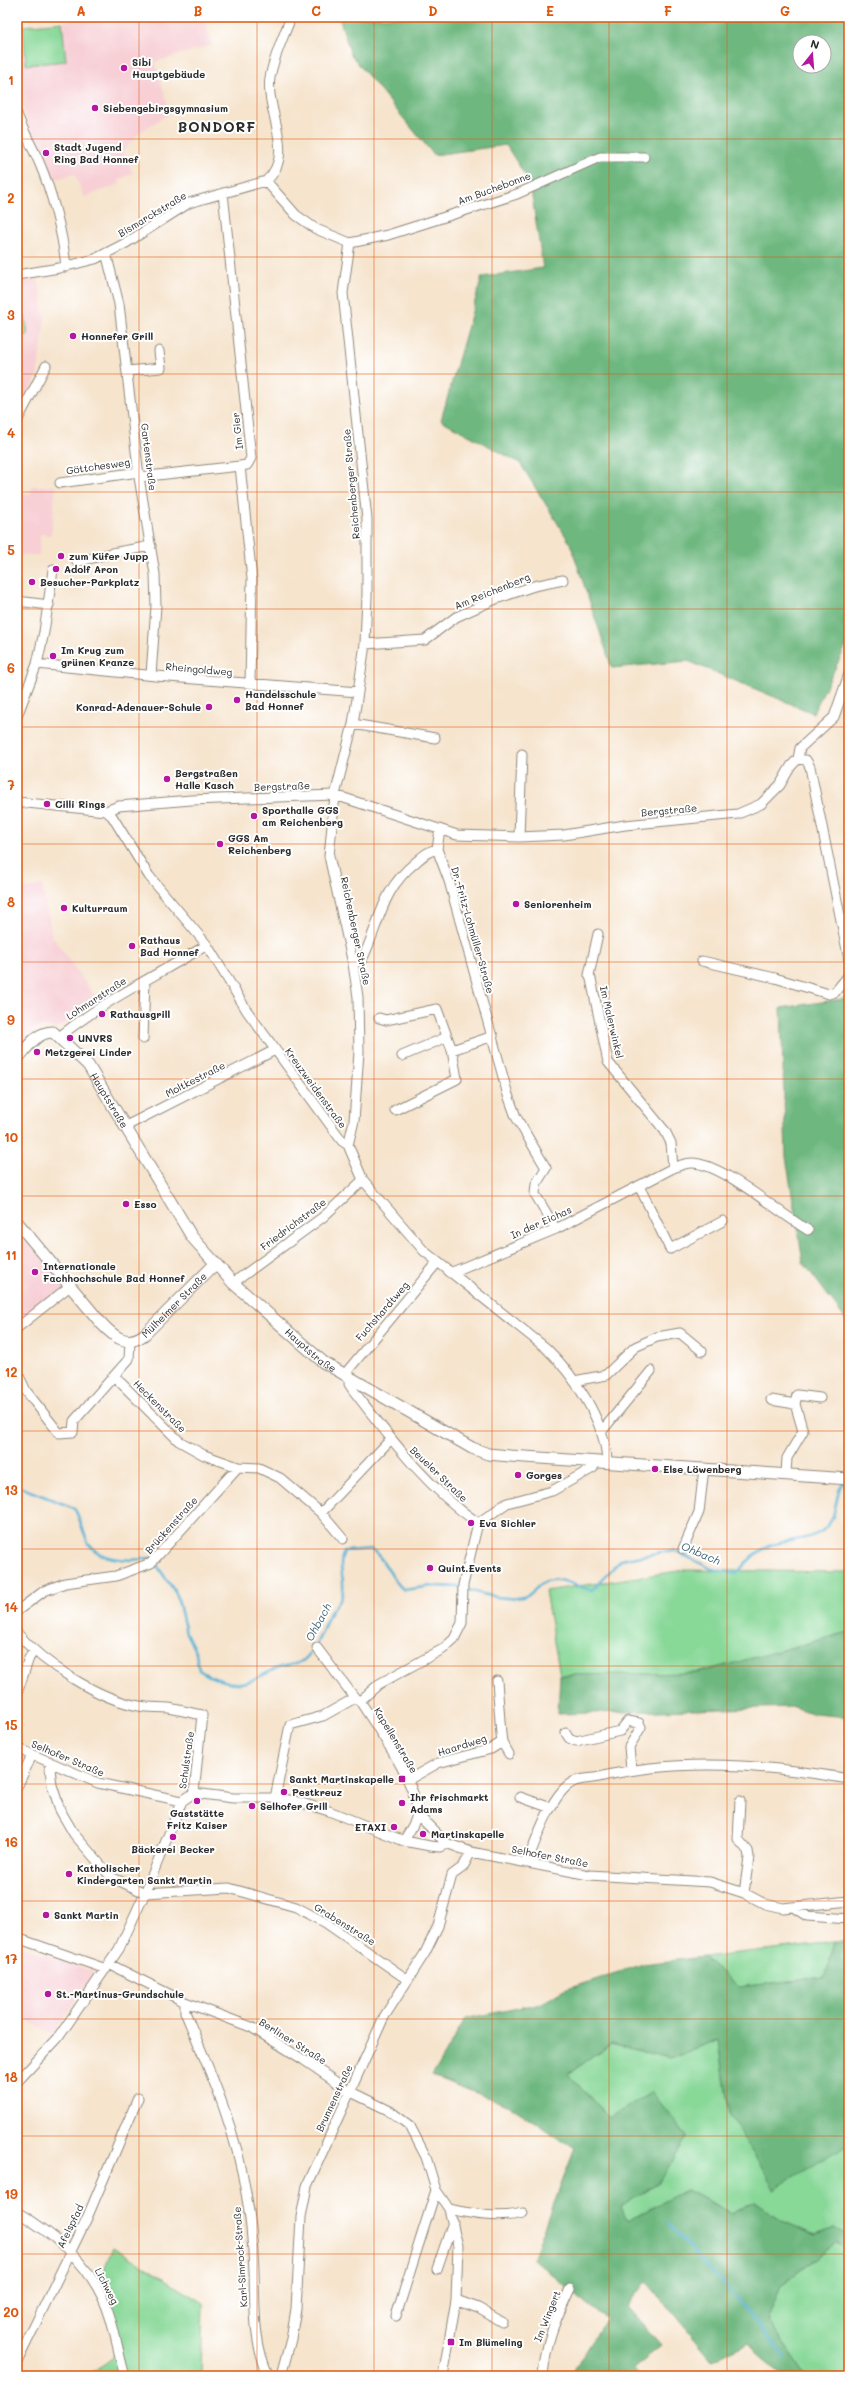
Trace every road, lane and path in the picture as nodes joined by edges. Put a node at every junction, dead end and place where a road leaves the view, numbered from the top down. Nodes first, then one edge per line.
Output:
1 (291, 17) edge
2 (17, 114) edge
3 (644, 157) dead end
4 (266, 182) junction
5 (223, 193) junction
6 (350, 243) junction
7 (106, 253) junction
8 (66, 267) junction
9 (17, 275) edge
10 (159, 351) dead end
11 (46, 366) dead end
12 (127, 371) junction
13 (17, 421) edge
14 (240, 466) junction
15 (139, 474) junction
16 (60, 483) dead end
17 (151, 546) junction
18 (77, 562) dead end
19 (53, 570) dead end
20 (563, 580) dead end
21 (17, 601) edge
22 (49, 605) junction
23 (365, 644) junction
24 (38, 664) junction
25 (849, 674) edge
26 (151, 675) junction
27 (250, 684) junction
28 (358, 692) junction
29 (17, 716) edge
30 (353, 724) junction
31 (435, 738) dead end
32 (522, 754) dead end
33 (798, 759) junction
34 (335, 796) junction
35 (17, 802) edge
36 (106, 811) junction
37 (440, 830) junction
38 (519, 837) junction
39 (437, 849) junction
40 (598, 934) dead end
41 (207, 945) junction
42 (849, 960) edge
43 (702, 961) dead end
44 (353, 964) junction
45 (849, 975) edge
46 (145, 981) junction
47 (379, 1018) dead end
48 (59, 1036) junction
49 (493, 1036) junction
50 (447, 1038) junction
51 (143, 1039) dead end
52 (275, 1050) junction
53 (452, 1050) junction
54 (402, 1056) dead end
55 (17, 1059) edge
56 (395, 1110) dead end
57 (124, 1127) junction
58 (345, 1143) junction
59 (673, 1168) junction
60 (364, 1180) junction
61 (639, 1186) junction
62 (17, 1222) edge
63 (723, 1222) dead end
64 (556, 1230) junction
65 (808, 1230) dead end
66 (437, 1262) junction
67 (215, 1264) junction
68 (450, 1273) junction
69 (233, 1282) junction
70 (70, 1286) junction
71 (17, 1328) edge
72 (130, 1342) junction
73 (702, 1351) dead end
74 (651, 1371) dead end
75 (17, 1372) edge
76 (114, 1376) junction
77 (347, 1377) junction
78 (574, 1381) junction
79 (820, 1398) dead end
80 (771, 1400) dead end
81 (795, 1404) junction
82 (602, 1431) junction
83 (391, 1439) junction
84 (601, 1462) junction
85 (238, 1467) junction
86 (704, 1468) junction
87 (786, 1474) junction
88 (844, 1478) edge
89 (320, 1513) junction
90 (478, 1523) junction
91 (343, 1539) dead end
92 (683, 1549) dead end
93 (17, 1611) edge
94 (17, 1632) edge
95 (317, 1648) dead end
96 (34, 1651) junction
97 (497, 1681) dead end
98 (17, 1693) edge
99 (358, 1700) junction
100 (566, 1733) dead end
101 (502, 1742) junction
102 (17, 1748) edge
103 (509, 1754) dead end
104 (32, 1755) junction
105 (49, 1761) junction
106 (631, 1769) junction
107 (849, 1779) edge
108 (408, 1780) junction
109 (17, 1787) edge
110 (194, 1793) junction
111 (520, 1797) dead end
112 (275, 1798) junction
113 (182, 1801) junction
114 (740, 1801) dead end
115 (551, 1808) junction
116 (418, 1815) junction
117 (404, 1841) junction
118 (446, 1843) junction
119 (471, 1852) junction
120 (527, 1863) junction
121 (744, 1893) junction
122 (145, 1894) junction
123 (849, 1901) edge
124 (796, 1909) junction
125 (849, 1919) edge
126 (17, 1938) edge
127 (107, 1966) junction
128 (408, 1980) junction
129 (184, 2001) junction
130 (17, 2082) edge
131 (349, 2091) junction
132 (138, 2098) dead end
133 (436, 2190) junction
134 (449, 2208) junction
135 (17, 2212) edge
136 (523, 2213) dead end
137 (453, 2220) junction
138 (70, 2252) junction
139 (437, 2268) dead end
140 (570, 2289) dead end
141 (456, 2300) junction
142 (396, 2316) dead end
143 (502, 2322) dead end
144 (17, 2362) edge
145 (125, 2376) edge
146 (269, 2376) edge
147 (281, 2376) edge
148 (443, 2376) edge
149 (543, 2376) edge

1 - 4 street
2 - 8 street
3 - 6 street, Am Buchebonne
4 - 5 street, Bismarckstraße
4 - 6 street
5 - 7 street, Bismarckstraße
5 - 14 street, Im Gier
6 - 23 street, Reichenberger Straße
7 - 8 street, Bismarckstraße
7 - 12 street, Gartenstraße
8 - 9 street, Bismarckstraße
10 - 12 street
11 - 13 street
12 - 15 street, Gartenstraße
14 - 15 street, Göttchesweg
14 - 27 street
15 - 16 street, Göttchesweg
15 - 17 street, Gartenstraße
17 - 18 street
17 - 26 street, Gartenstraße
19 - 22 street
20 - 23 street, Am Reichenberg
21 - 22 street
22 - 24 street
23 - 28 street, Reichenberger Straße
24 - 26 street, Rheingoldweg
24 - 29 street
25 - 33 street, Bergstraße
26 - 27 street, Rheingoldweg
27 - 28 street, Rheingoldweg
28 - 30 street, Reichenberger Straße
30 - 31 street
30 - 34 street, Reichenberger Straße
32 - 38 street
33 - 38 street, Bergstraße
33 - 42 street
34 - 36 street, Bergstraße
34 - 37 street, Bergstraße
34 - 44 street, Reichenberger Straße
35 - 36 street, Bergstraße
36 - 41 street, Kreuzweidenstraße
37 - 38 street, Bergstraße
37 - 39 street, Dr.-Fritz-Lohmüller-Straße
39 - 44 street
39 - 49 street, Dr.-Fritz-Lohmüller-Straße
40 - 59 street, Im Malerwinkel
41 - 46 street, Lohmarstraße
41 - 52 street, Kreuzweidenstraße
43 - 45 street
44 - 58 street, Reichenberger Straße
46 - 48 street, Lohmarstraße
46 - 51 street
47 - 50 street
48 - 55 main road
48 - 57 main road, Hauptstraße
49 - 53 street
49 - 64 street, Dr.-Fritz-Lohmüller-Straße
50 - 53 street
50 - 54 street
52 - 57 street, Moltkestraße
52 - 58 street, Kreuzweidenstraße
53 - 56 street
57 - 67 main road, Hauptstraße
58 - 60 street, Kreuzweidenstraße
59 - 61 street, In der Eichas
59 - 65 street, In der Eichas
60 - 66 street, Kreuzweidenstraße
60 - 69 street, Friedrichstraße
61 - 63 street
61 - 64 street, In der Eichas
62 - 70 main road, Mülheimer Straße
64 - 68 street, In der Eichas
66 - 68 street, Kreuzweidenstraße
66 - 77 street, Fuchshardtweg
67 - 69 main road, Hauptstraße
67 - 72 main road, Mülheimer Straße
68 - 78 street, Kreuzweidenstraße
69 - 77 main road, Hauptstraße
70 - 71 street
70 - 72 main road, Mülheimer Straße
72 - 76 street, Mülheimer Straße
73 - 78 street
74 - 82 street
75 - 76 street, Mülheimer Straße
76 - 85 street, Heckenstraße
77 - 83 street, Beueler Straße
77 - 84 main road, Hauptstraße
78 - 82 street, Kreuzweidenstraße
79 - 81 street
80 - 81 street
81 - 87 street
82 - 84 street, Kreuzweidenstraße
83 - 89 street
83 - 90 street, Beueler Straße
84 - 86 main road, Hauptstraße
84 - 90 street
85 - 89 street
85 - 93 street, Brückenstraße
86 - 87 main road, Hauptstraße
86 - 92 street
87 - 88 main road, Hauptstraße
89 - 91 street
90 - 99 street
94 - 96 street
95 - 99 street
96 - 98 street
96 - 110 street, Schulstraße
97 - 101 street, Haardweg
99 - 108 street, Kapellenstraße
99 - 112 street
100 - 106 street
101 - 103 street, Haardweg
101 - 108 street, Haardweg
102 - 104 street, Selhofer Straße
104 - 105 street, Selhofer Straße
104 - 109 street
105 - 113 street, Selhofer Straße
105 - 122 street
106 - 107 street
106 - 115 street
108 - 116 street, Kapellenstraße
110 - 112 street, Selhofer Straße
110 - 113 street, Schulstraße
111 - 115 street
112 - 117 street, Selhofer Straße
113 - 122 street, Schulstraße
114 - 121 street
115 - 120 street
116 - 117 street
116 - 118 street, Kapellenstraße
117 - 118 street, Selhofer Straße
118 - 119 street, Selhofer Straße
119 - 120 street, Selhofer Straße
119 - 128 street, Brunnenstraße
120 - 121 street, Selhofer Straße
121 - 124 street, Selhofer Straße
122 - 127 street, Schulstraße
122 - 128 street, Grabenstraße
123 - 124 street
124 - 125 street, Selhofer Straße
126 - 127 street, Berliner Straße
127 - 129 street, Berliner Straße
127 - 130 street, Schulstraße
128 - 131 street, Brunnenstraße
129 - 131 street, Berliner Straße
129 - 146 street, Karl-Simrock-Straße
131 - 133 street, Berliner Straße
131 - 147 street, Brunnenstraße
132 - 138 street, Afelspfad
133 - 134 street, Berliner Straße
133 - 142 street
134 - 136 street
134 - 137 street
135 - 138 street, Lichweg
137 - 139 street
137 - 141 street
138 - 144 street, Afelspfad
138 - 145 street, Lichweg
140 - 149 street, Im Wingert
141 - 143 street
141 - 148 street

